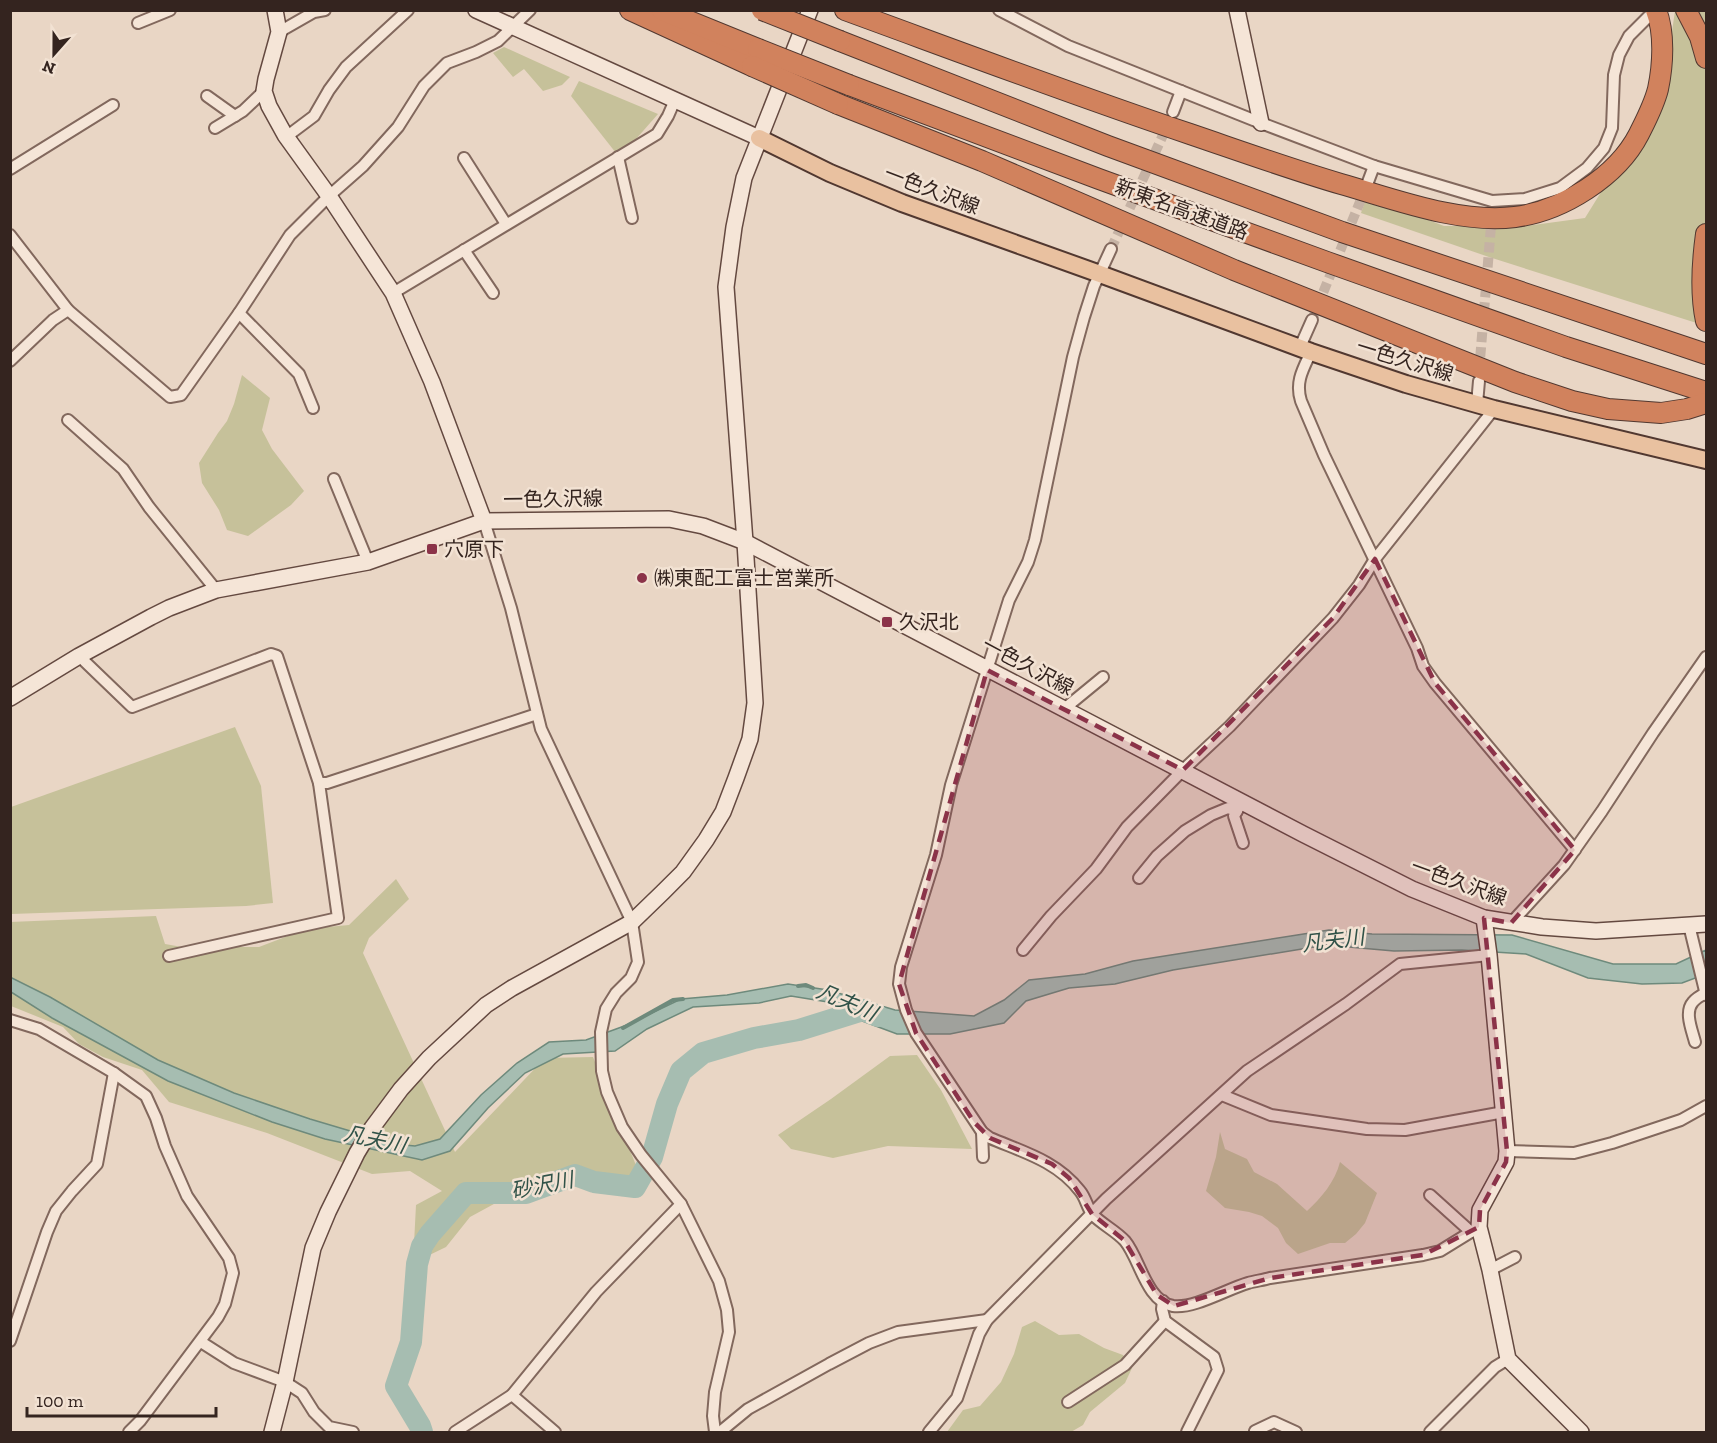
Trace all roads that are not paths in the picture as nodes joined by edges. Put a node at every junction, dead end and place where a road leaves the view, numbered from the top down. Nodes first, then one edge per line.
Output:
1 (170, 10) edge
2 (275, 10) edge
3 (325, 10) edge
4 (408, 10) edge
5 (476, 10) edge
6 (531, 10) edge
7 (630, 10) edge
8 (662, 10) edge
9 (762, 10) edge
10 (810, 10) edge
11 (845, 10) edge
12 (999, 10) edge
13 (1236, 10) edge
14 (1686, 10) edge
15 (1652, 13) edge
16 (138, 23) dead end
17 (513, 28) junction
18 (279, 33) junction
19 (755, 57) junction
20 (1707, 58) edge
21 (264, 91) junction
22 (1181, 91) junction
23 (207, 96) dead end
24 (675, 100) junction
25 (113, 105) dead end
26 (1173, 112) tunnel mouth
27 (236, 116) junction
28 (1261, 123) junction
29 (215, 128) dead end
30 (286, 137) junction
31 (759, 138) junction
32 (618, 157) junction
33 (465, 158) dead end
34 (1374, 166) junction
35 (10, 169) edge
36 (1368, 182) tunnel mouth
37 (329, 196) junction
38 (632, 218) dead end
39 (507, 225) junction
40 (1707, 234) edge
41 (10, 235) edge
42 (1111, 249) tunnel mouth
43 (464, 250) junction
44 (1100, 274) junction
45 (393, 293) junction
46 (493, 293) dead end
47 (68, 310) junction
48 (239, 313) junction
49 (1312, 320) tunnel mouth
50 (1707, 321) edge
51 (1306, 350) junction
52 (1707, 354) edge
53 (10, 361) edge
54 (1479, 381) tunnel mouth
55 (1707, 392) edge
56 (1707, 403) edge
57 (1477, 404) junction
58 (314, 408) dead end
59 (1494, 409) junction
60 (68, 420) dead end
61 (1707, 460) edge
62 (334, 479) dead end
63 (484, 520) junction
64 (746, 542) junction
65 (1376, 559) junction
66 (368, 562) junction
67 (216, 590) junction
68 (79, 656) junction
69 (1707, 657) edge
70 (987, 669) junction
71 (1103, 677) dead end
72 (10, 698) edge
73 (1064, 709) junction
74 (537, 714) junction
75 (1183, 770) junction
76 (319, 783) junction
77 (1239, 806) junction
78 (1243, 843) dead end
79 (1575, 849) junction
80 (1139, 878) dead end
81 (632, 922) junction
82 (1512, 923) junction
83 (1707, 924) edge
84 (1485, 925) junction
85 (1689, 926) junction
86 (1023, 950) dead end
87 (1489, 955) junction
88 (169, 956) dead end
89 (1705, 990) edge
90 (10, 1020) edge
91 (1695, 1042) dead end
92 (114, 1073) junction
93 (1222, 1095) junction
94 (1707, 1106) edge
95 (1504, 1112) junction
96 (982, 1132) junction
97 (1507, 1150) junction
98 (983, 1157) dead end
99 (1430, 1196) dead end
100 (681, 1203) junction
101 (1092, 1214) junction
102 (1475, 1229) junction
103 (1515, 1257) dead end
104 (1490, 1270) junction
105 (1163, 1302) junction
106 (987, 1320) junction
107 (1165, 1321) junction
108 (10, 1341) edge
109 (201, 1342) junction
110 (1508, 1359) junction
111 (285, 1382) junction
112 (512, 1395) junction
113 (1068, 1402) dead end
114 (1256, 1431) dead end
115 (129, 1432) edge
116 (272, 1432) edge
117 (352, 1432) edge
118 (455, 1432) edge
119 (555, 1432) edge
120 (717, 1432) edge
121 (929, 1432) edge
122 (1187, 1432) edge
123 (1296, 1432) edge
124 (1430, 1432) edge
125 (1581, 1432) edge

1 - 16 street
2 - 18 street
3 - 18 street
4 - 30 street
5 - 17 street
6 - 17 street
7 - 19 highway
8 - 19 highway, 新東名高速道路
9 - 52 highway, 新東名高速道路, bridge
10 - 31 street
11 - 15 highway
12 - 22 street
13 - 28 street
14 - 20 highway
15 - 34 street
17 - 24 street
17 - 37 street
18 - 21 street
19 - 55 highway, 新東名高速道路, bridge
19 - 56 highway, bridge
21 - 27 street
21 - 30 street, 一色久沢線
22 - 26 street
22 - 28 street
23 - 27 street
24 - 31 street
24 - 32 street
25 - 35 street
27 - 29 street
28 - 34 street
30 - 37 street, 一色久沢線
31 - 44 main road, 一色久沢線
31 - 64 street
32 - 38 street
32 - 39 street
33 - 39 street
34 - 36 street
37 - 45 street, 一色久沢線
37 - 48 street
39 - 43 street
40 - 50 highway
41 - 47 street
42 - 44 street
43 - 45 street
43 - 46 street
44 - 51 main road, 一色久沢線
44 - 70 street
45 - 63 street, 一色久沢線
47 - 48 street
47 - 53 street
48 - 58 street
49 - 51 street
51 - 57 main road, 一色久沢線
51 - 65 street
54 - 57 street
57 - 59 main road, 一色久沢線
59 - 61 main road, 一色久沢線
59 - 65 street
60 - 67 street
62 - 66 street
63 - 64 street, 一色久沢線
63 - 66 street
63 - 74 street
64 - 70 street, 一色久沢線
64 - 81 street
65 - 75 street
65 - 79 street
66 - 67 street
67 - 68 street
68 - 72 street
68 - 76 street
69 - 79 street
70 - 73 street, 一色久沢線
70 - 96 street
71 - 73 street
73 - 75 street, 一色久沢線
74 - 76 street
74 - 81 street
75 - 77 street, 一色久沢線
75 - 86 street
76 - 88 street
77 - 78 street
77 - 80 street
77 - 84 street, 一色久沢線
79 - 82 street
81 - 100 street
81 - 111 street
82 - 84 street, 一色久沢線
82 - 85 street, 一色久沢線
83 - 85 street, 一色久沢線
84 - 87 street
85 - 89 street
87 - 93 street
87 - 95 street
89 - 91 street
90 - 92 street
92 - 108 street
92 - 109 street
93 - 95 street
93 - 101 street
94 - 97 street
95 - 97 street
96 - 98 street
96 - 101 street
97 - 102 street
99 - 102 street
100 - 112 street
100 - 120 street
101 - 105 street
101 - 106 street
102 - 104 street
102 - 105 street
103 - 104 street
104 - 110 street
105 - 107 street
106 - 120 street
106 - 121 street
107 - 113 street
107 - 122 street
109 - 111 street
109 - 115 street
110 - 124 street
110 - 125 street
111 - 116 street
111 - 117 street
112 - 118 street
112 - 119 street
114 - 123 street

